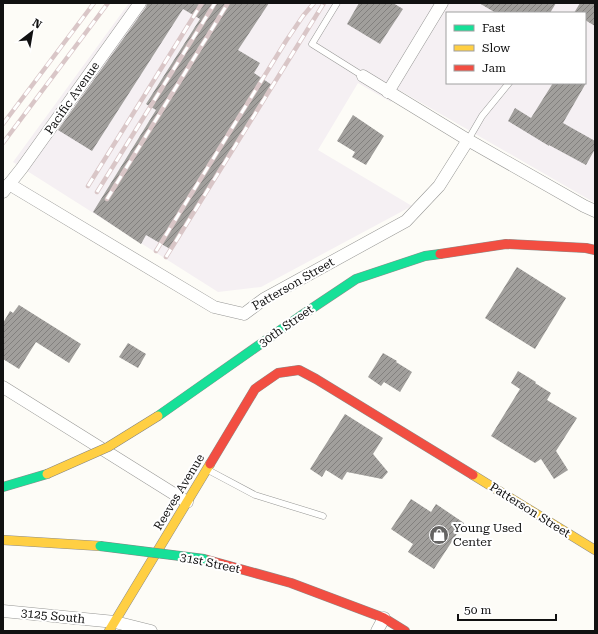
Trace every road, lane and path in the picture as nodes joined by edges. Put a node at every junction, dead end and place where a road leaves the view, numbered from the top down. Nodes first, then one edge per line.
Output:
1 (140, 3) edge
2 (337, 3) edge
3 (442, 3) edge
4 (363, 76) joint
5 (507, 84) edge
6 (388, 92) junction
7 (468, 140) junction
8 (6, 188) edge
9 (595, 211) edge
10 (595, 250) edge
11 (278, 373) joint
12 (3, 387) edge
13 (207, 470) junction
14 (3, 487) edge
15 (187, 502) junction
16 (323, 516) dead end
17 (3, 540) edge
18 (595, 550) edge
19 (3, 611) edge
20 (384, 618) junction
21 (112, 626) edge
22 (151, 631) edge
23 (377, 631) edge
24 (405, 631) edge

1 - 8 street, Pacific Avenue
2 - 4 lane
3 - 6 street
4 - 6 street
5 - 7 lane
6 - 7 street
7 - 8 street, Patterson Street
7 - 9 street
10 - 14 main road, 30th Street, bridge
11 - 13 main road, Reeves Avenue
11 - 18 main road, Patterson Street
12 - 15 street
13 - 15 main road, Reeves Avenue
13 - 16 lane
15 - 21 main road, Reeves Avenue
17 - 20 main road, 31st Street, bridge
19 - 21 street, 3125 South
20 - 23 street
20 - 24 main road, 31st Street
21 - 22 street, 3125 South

